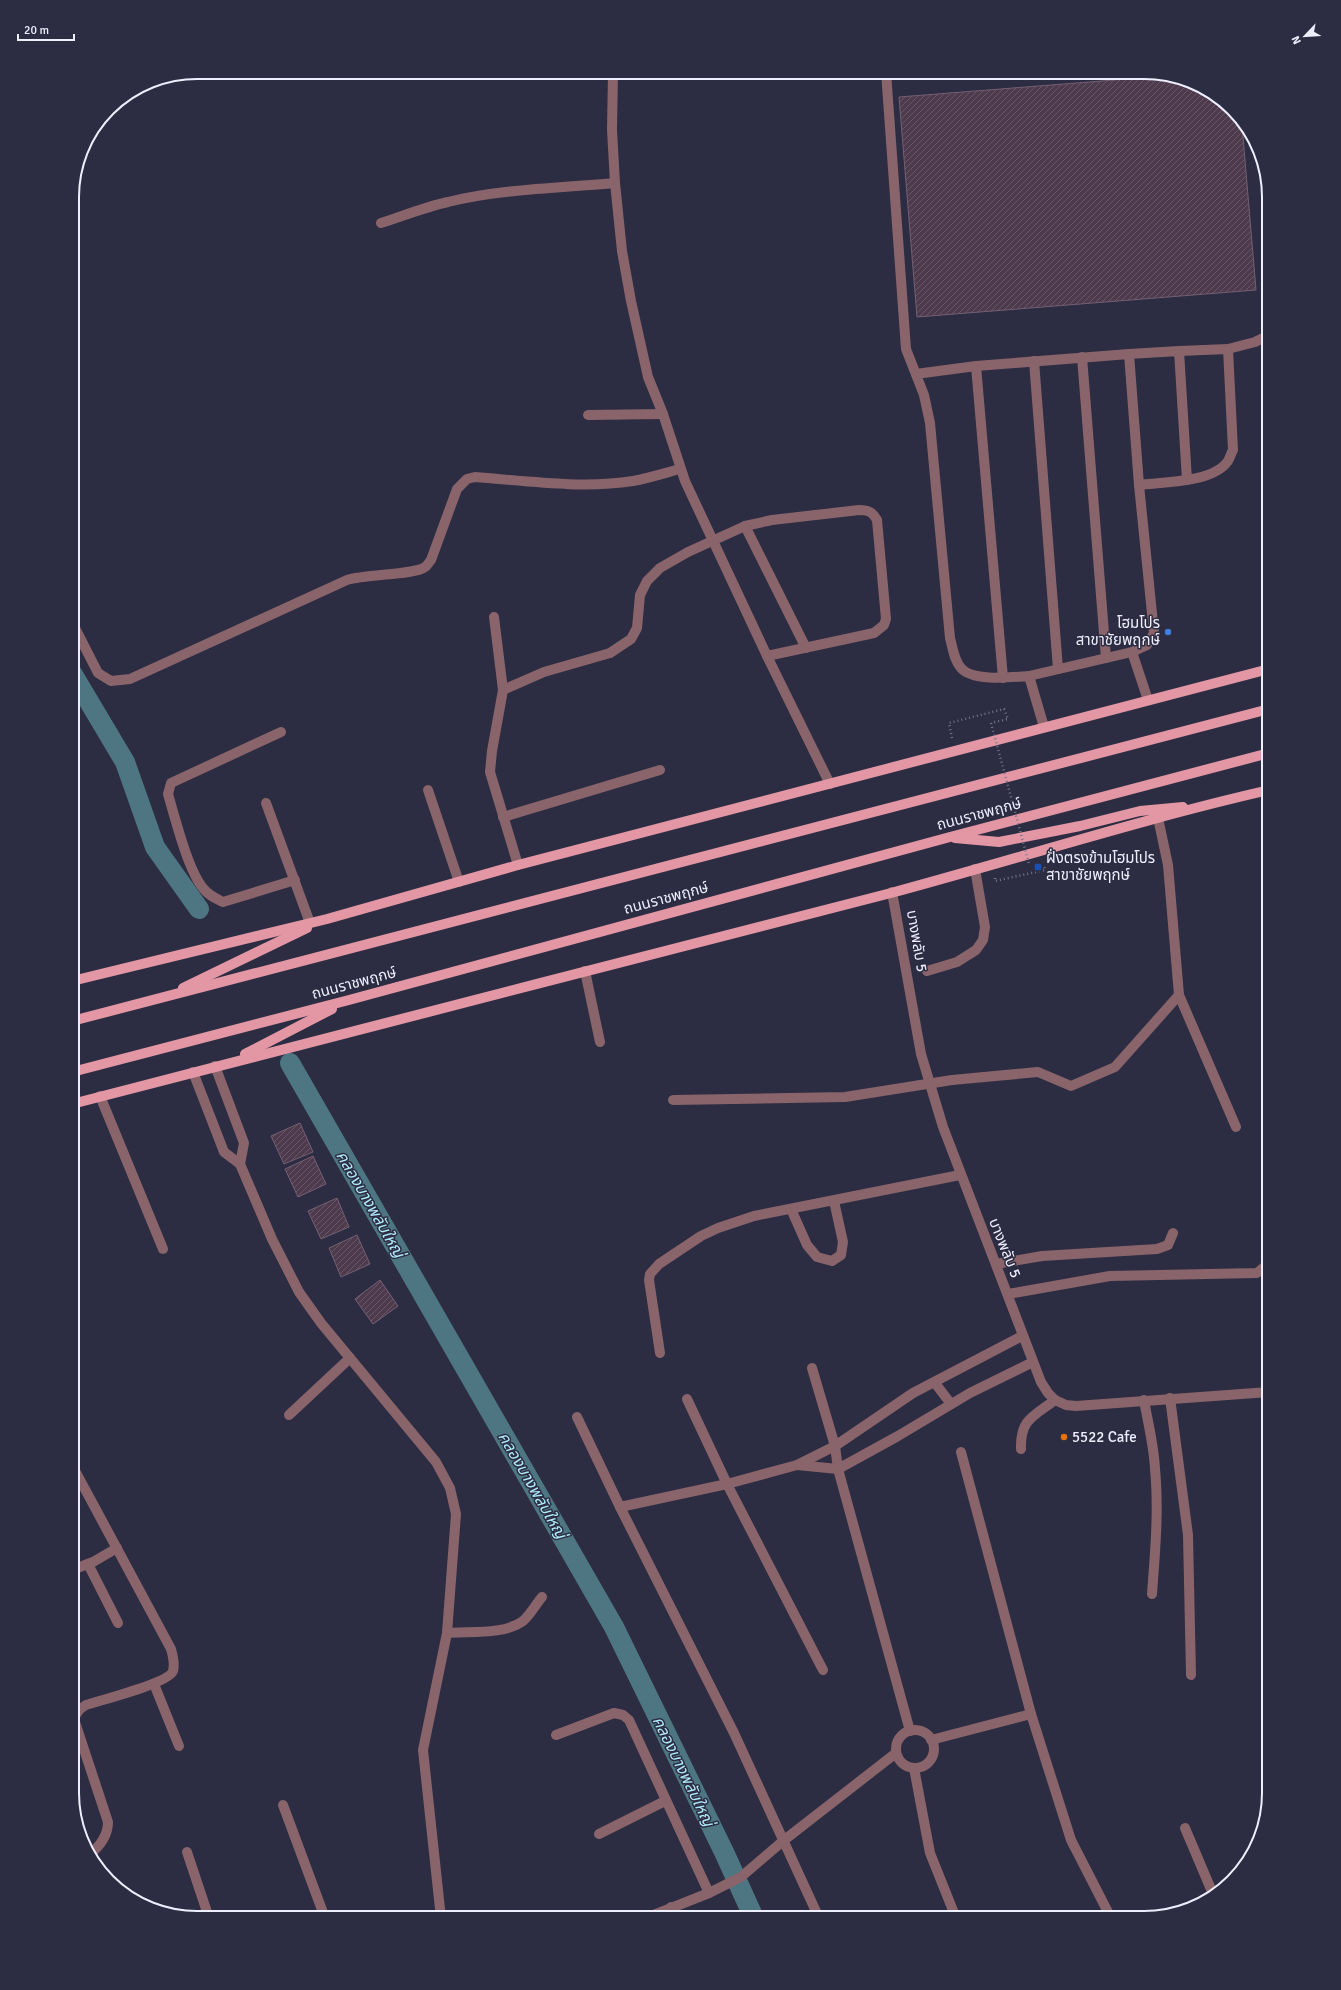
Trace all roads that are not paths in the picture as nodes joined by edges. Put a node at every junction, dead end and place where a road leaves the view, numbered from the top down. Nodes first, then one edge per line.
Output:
1 (613, 79) edge
2 (887, 79) edge
3 (615, 183) junction
4 (381, 223) dead end
5 (1262, 338) edge
6 (1228, 349) junction
7 (1179, 350) junction
8 (1129, 354) junction
9 (1082, 357) junction
10 (1034, 361) junction
11 (976, 366) junction
12 (916, 374) junction
13 (663, 414) junction
14 (588, 415) dead end
15 (680, 469) junction
16 (1187, 480) junction
17 (1139, 485) junction
18 (745, 526) junction
19 (712, 540) junction
20 (494, 617) dead end
21 (79, 636) edge
22 (806, 648) junction
23 (1132, 652) junction
24 (767, 656) junction
25 (1106, 658) junction
26 (1058, 669) junction
27 (1262, 671) edge
28 (1029, 676) junction
29 (1003, 678) junction
30 (503, 690) junction
31 (1148, 700) junction
32 (1262, 711) edge
33 (1044, 727) junction
34 (282, 732) dead end
35 (1262, 755) edge
36 (660, 770) dead end
37 (830, 784) junction
38 (428, 790) dead end
39 (1262, 792) edge
40 (266, 803) dead end
41 (1199, 806) junction
42 (503, 817) junction
43 (1158, 818) junction
44 (950, 837) junction
45 (518, 865) junction
46 (975, 869) junction
47 (295, 880) junction
48 (459, 882) junction
49 (892, 892) junction
50 (327, 919) junction
51 (310, 923) junction
52 (585, 971) junction
53 (927, 971) dead end
54 (79, 979) edge
55 (1179, 995) junction
56 (159, 999) junction
57 (350, 1000) junction
58 (79, 1019) edge
59 (600, 1042) dead end
60 (231, 1061) junction
61 (215, 1066) junction
62 (79, 1070) edge
63 (194, 1072) junction
64 (929, 1083) junction
65 (100, 1096) junction
66 (673, 1100) dead end
67 (79, 1102) edge
68 (1236, 1127) dead end
69 (240, 1164) junction
70 (960, 1174) junction
71 (834, 1201) junction
72 (791, 1209) junction
73 (1173, 1233) dead end
74 (163, 1249) dead end
75 (996, 1264) junction
76 (1262, 1269) edge
77 (1008, 1294) junction
78 (1022, 1336) junction
79 (660, 1353) dead end
80 (350, 1358) junction
81 (1033, 1362) junction
82 (812, 1368) dead end
83 (935, 1383) junction
84 (1262, 1392) edge
85 (1170, 1398) junction
86 (687, 1399) dead end
87 (1055, 1400) junction
88 (1144, 1400) junction
89 (951, 1404) junction
90 (289, 1415) dead end
91 (577, 1417) dead end
92 (835, 1446) junction
93 (1021, 1449) dead end
94 (961, 1452) dead end
95 (796, 1465) junction
96 (838, 1469) junction
97 (79, 1478) edge
98 (727, 1484) junction
99 (620, 1507) junction
100 (117, 1548) junction
101 (88, 1564) junction
102 (79, 1567) edge
103 (1152, 1594) dead end
104 (542, 1597) dead end
105 (118, 1624) dead end
106 (447, 1633) junction
107 (823, 1670) dead end
108 (1191, 1675) dead end
109 (154, 1684) junction
110 (79, 1710) edge
111 (1031, 1714) junction
112 (910, 1731) junction
113 (556, 1735) dead end
114 (931, 1740) junction
115 (79, 1744) edge
116 (179, 1746) dead end
117 (896, 1753) junction
118 (914, 1768) junction
119 (665, 1801) junction
120 (283, 1805) dead end
121 (1185, 1828) dead end
122 (598, 1834) dead end
123 (783, 1841) junction
124 (95, 1851) edge
125 (187, 1852) dead end
126 (1211, 1890) edge
127 (709, 1893) junction
128 (671, 1907) junction
129 (208, 1911) edge
130 (322, 1911) edge
131 (440, 1911) edge
132 (662, 1911) edge
133 (673, 1911) edge
134 (816, 1911) edge
135 (953, 1911) edge
136 (1107, 1911) edge

1 - 3 street
2 - 12 street
3 - 4 street
3 - 13 street
5 - 6 street
6 - 7 street
6 - 16 street
7 - 8 street
7 - 16 street
8 - 9 street
8 - 17 street
9 - 10 street
9 - 25 street
10 - 11 street
10 - 26 street
11 - 12 street
11 - 29 street
12 - 29 street
13 - 14 street
13 - 15 street
15 - 19 street
15 - 21 street
16 - 17 street
17 - 23 street
18 - 19 street
18 - 22 street
18 - 22 street
19 - 24 street
19 - 30 street
20 - 30 street
22 - 24 street
23 - 25 street
23 - 31 street
24 - 37 street
25 - 26 street
26 - 28 street
27 - 31 main road
28 - 29 street
28 - 33 street
30 - 42 street
31 - 33 main road
32 - 56 main road, ถนนราชพฤกษ์
33 - 37 main road
34 - 47 street
35 - 44 main road, ถนนราชพฤกษ์
36 - 42 street
37 - 45 main road
38 - 48 street
39 - 41 main road
40 - 47 street
41 - 43 main road
41 - 44 main road
42 - 45 street
43 - 46 main road
43 - 55 street
44 - 57 main road, ถนนราชพฤกษ์
45 - 48 main road
46 - 49 main road
46 - 53 street
47 - 51 street
48 - 50 main road
49 - 52 main road
49 - 64 street, บางพลับ 5
50 - 51 main road
50 - 56 main road
51 - 54 main road
52 - 59 street
52 - 60 main road
55 - 64 street
55 - 68 street
56 - 58 main road, ถนนราชพฤกษ์
57 - 60 main road
57 - 62 main road, ถนนราชพฤกษ์
60 - 61 main road
61 - 63 main road
61 - 69 street
63 - 65 main road
63 - 69 street
64 - 66 street
64 - 70 street, บางพลับ 5
65 - 67 main road
65 - 74 street
69 - 80 street
70 - 71 street
70 - 75 street, บางพลับ 5
71 - 72 street
71 - 72 street
72 - 79 street
73 - 75 street
75 - 77 street, บางพลับ 5
76 - 77 street
77 - 78 street, บางพลับ 5
78 - 81 street, บางพลับ 5
78 - 83 street
80 - 90 street
80 - 106 street
81 - 87 street, บางพลับ 5
81 - 89 street
82 - 92 street
83 - 89 street
83 - 92 street
84 - 85 street
85 - 88 street
85 - 108 street
86 - 98 street
87 - 88 street
87 - 93 street
88 - 103 street
89 - 96 street
91 - 99 street
92 - 95 street
92 - 96 street
94 - 111 street
95 - 96 street
95 - 98 street
96 - 112 street
97 - 100 street
98 - 99 street
98 - 107 street
99 - 123 street
100 - 101 street
100 - 109 street
101 - 102 street
101 - 105 street
104 - 106 street
106 - 131 street
109 - 110 street
109 - 116 street
111 - 114 street
111 - 136 street
112 - 114 street
112 - 117 street
113 - 119 street
114 - 118 street
115 - 124 street
117 - 118 street
117 - 123 street
118 - 135 street
119 - 122 street
119 - 127 street
120 - 130 street
121 - 126 street
123 - 127 street
123 - 134 street
125 - 129 street
127 - 128 street
128 - 132 street
128 - 133 street

